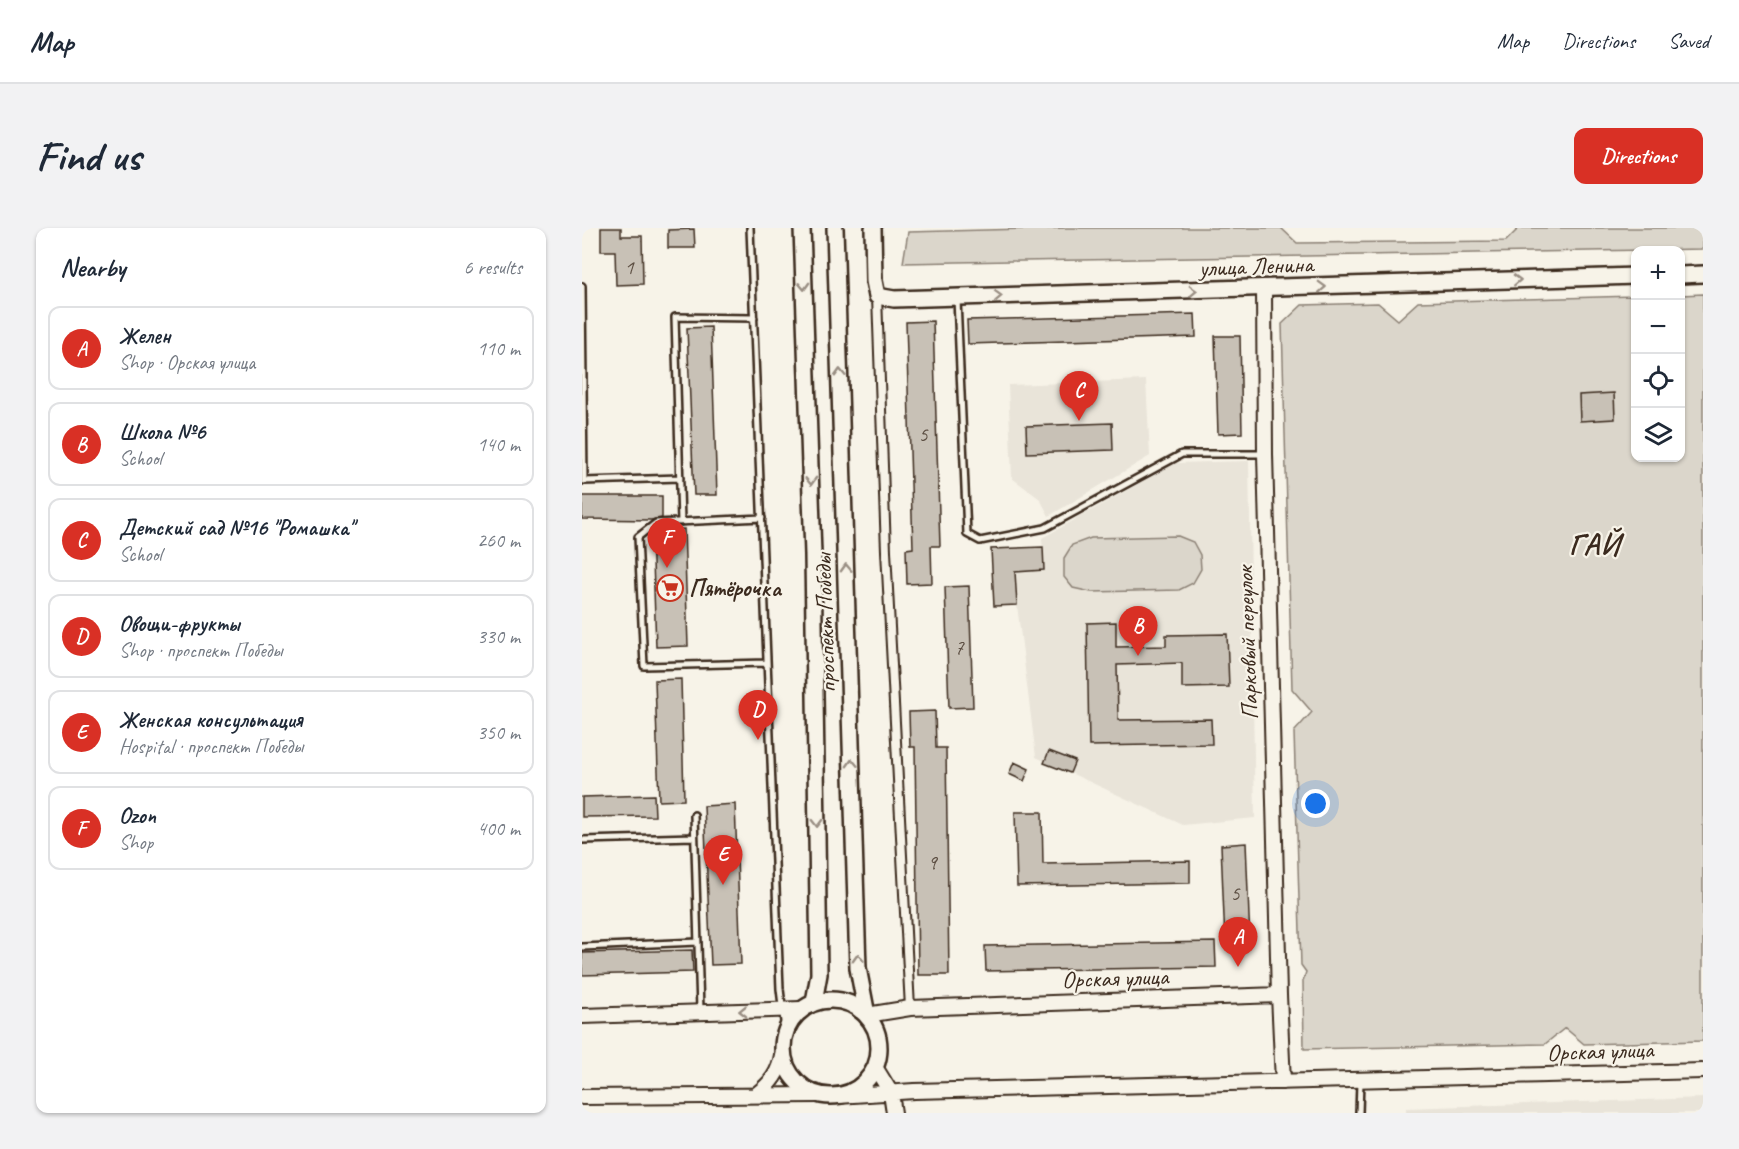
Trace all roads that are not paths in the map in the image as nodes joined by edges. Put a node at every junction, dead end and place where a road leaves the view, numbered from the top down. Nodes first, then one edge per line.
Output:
1 (750, 228) edge
2 (802, 228) edge
3 (835, 228) edge
4 (873, 228) edge
5 (1703, 274) edge
6 (1685, 275) edge
7 (1631, 276) edge
8 (582, 286) edge
9 (1264, 289) junction
10 (877, 296) junction
11 (957, 297) junction
12 (754, 318) junction
13 (583, 421) edge
14 (1265, 454) junction
15 (680, 478) junction
16 (583, 481) edge
17 (762, 518) junction
18 (681, 522) junction
19 (767, 663) junction
20 (694, 815) dead end
21 (694, 837) junction
22 (582, 840) edge
23 (698, 942) junction
24 (582, 947) edge
25 (1279, 995) junction
26 (808, 1005) junction
27 (910, 1008) junction
28 (782, 1010) junction
29 (700, 1012) junction
30 (867, 1015) junction
31 (582, 1016) edge
32 (785, 1030) junction
33 (782, 1055) junction
34 (876, 1067) junction
35 (1703, 1071) edge
36 (1359, 1081) junction
37 (1283, 1082) junction
38 (891, 1093) junction
39 (757, 1094) junction
40 (818, 1095) junction
41 (838, 1096) junction
42 (582, 1097) edge
43 (894, 1113) edge
44 (1359, 1113) edge

1 - 12 lane
2 -> 26 main road, проспект Победы
30 -> 3 main road, проспект Победы
4 - 10 main road
5 - 6 main road
9 -> 7 main road, улица Ленина
8 - 13 lane
11 -> 9 main road, улица Ленина
9 - 14 street, Парковый переулок
10 - 11 main road, улица Ленина
10 - 27 street
11 - 14 lane
12 - 15 lane
12 - 17 lane
13 - 16 lane
14 - 25 street, Парковый переулок
15 - 16 lane
15 - 18 lane
17 - 18 lane
17 - 19 lane
18 - 19 lane
19 - 28 lane
20 - 21 lane
21 - 22 lane
21 - 23 lane
23 - 24 lane
23 - 29 lane
25 - 27 street, Орская улица
25 - 37 street
26 - 28 street
26 - 30 main road
26 - 32 main road
27 - 30 street, Орская улица
28 -> 29 street
28 - 32 lane
29 - 31 street
30 - 34 main road
32 - 33 main road
33 - 39 street
33 - 40 main road
34 - 38 street
34 - 41 main road
35 - 36 street, Орская улица
36 - 37 street, Орская улица
36 - 44 lane
37 - 38 street, Орская улица
38 - 41 street, Орская улица
38 - 43 street
39 - 40 street
39 - 42 street
40 - 41 main road

